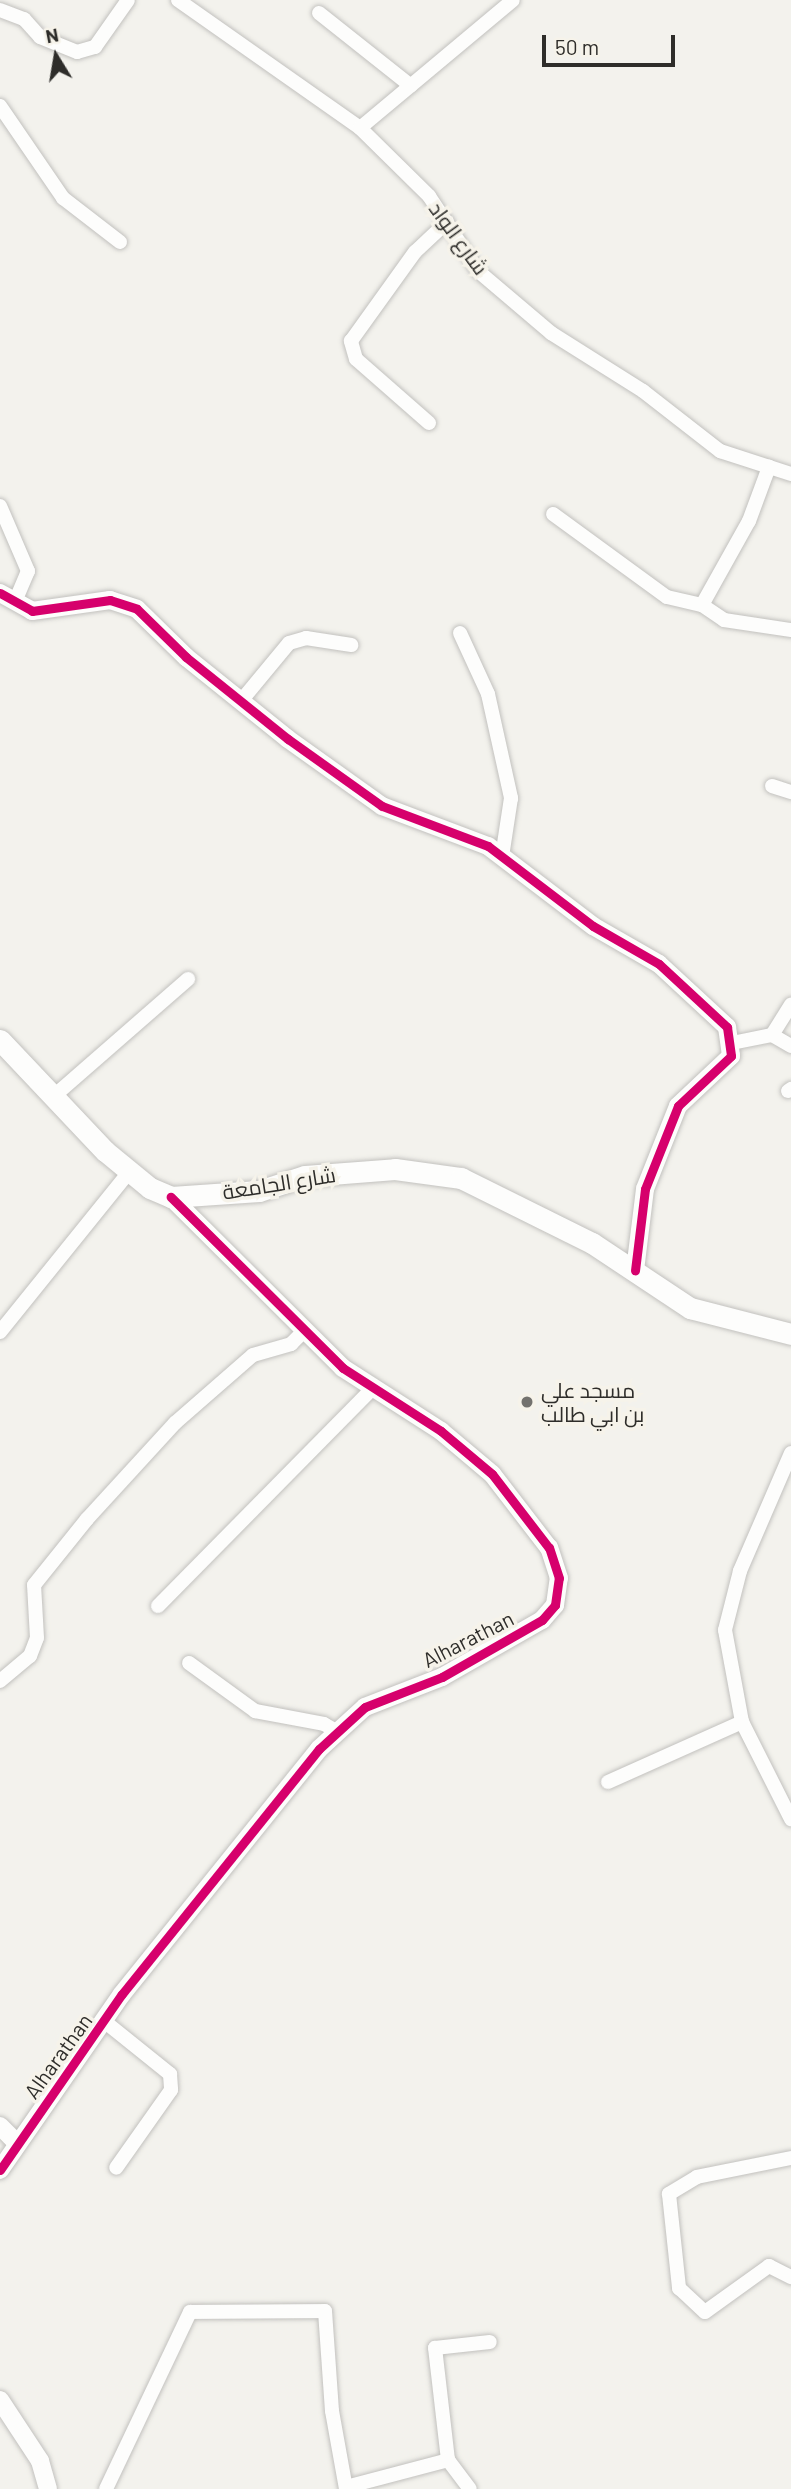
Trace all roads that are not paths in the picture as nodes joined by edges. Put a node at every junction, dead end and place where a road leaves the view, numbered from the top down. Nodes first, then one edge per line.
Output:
1 (128, 0) edge
2 (178, 0) edge
3 (513, 0) edge
4 (0, 10) edge
5 (319, 13) dead end
6 (411, 86) junction
7 (0, 106) edge
8 (360, 128) junction
9 (447, 222) junction
10 (120, 242) dead end
11 (429, 423) dead end
12 (769, 467) junction
13 (791, 474) edge
14 (0, 506) edge
15 (553, 514) dead end
16 (8, 596) edge
17 (702, 605) junction
18 (791, 630) edge
19 (460, 633) dead end
20 (351, 645) dead end
21 (241, 701) junction
22 (772, 786) dead end
23 (791, 792) edge
24 (502, 857) junction
25 (188, 979) dead end
26 (791, 1004) edge
27 (772, 1035) junction
28 (0, 1040) edge
29 (732, 1043) junction
30 (791, 1046) edge
31 (54, 1096) junction
32 (130, 1171) junction
33 (172, 1197) junction
34 (635, 1270) junction
35 (304, 1331) junction
36 (0, 1332) edge
37 (790, 1335) edge
38 (373, 1388) junction
39 (791, 1454) edge
40 (158, 1606) dead end
41 (190, 1663) dead end
42 (0, 1681) edge
43 (742, 1722) junction
44 (338, 1732) junction
45 (608, 1782) dead end
46 (791, 1819) edge
47 (104, 2021) junction
48 (0, 2126) edge
49 (16, 2142) junction
50 (791, 2158) edge
51 (116, 2168) dead end
52 (0, 2170) edge
53 (791, 2277) edge
54 (490, 2342) dead end
55 (0, 2400) edge
56 (447, 2460) junction
57 (346, 2488) edge
58 (48, 2489) edge
59 (106, 2489) edge
60 (470, 2489) edge

1 - 4 street
2 - 8 street, شارع الواد
3 - 6 street
5 - 6 street
6 - 8 street
7 - 10 street
8 - 9 street, شارع الواد
9 - 11 street
9 - 12 street, شارع الواد
12 - 13 street, شارع الواد
12 - 17 street
14 - 16 street
15 - 17 street
16 - 21 street
17 - 18 street
19 - 24 street
20 - 21 street
21 - 24 street
22 - 23 street
24 - 29 street
25 - 31 street
26 - 27 street
27 - 29 street
27 - 30 street
28 - 31 main road
29 - 34 street
31 - 32 main road
32 - 33 main road
32 - 36 street
33 - 34 main road, شارع الجامعة
33 - 35 street, Alharathan
34 - 37 main road, شارع الجامعة
35 - 38 street, Alharathan
35 - 42 street
38 - 40 street
38 - 44 street, Alharathan
39 - 43 street
41 - 44 street
43 - 45 street
43 - 46 street
44 - 47 street, Alharathan
47 - 49 street, Alharathan
47 - 51 street
48 - 49 street
49 - 52 street, Alharathan
50 - 53 street
54 - 56 street
55 - 58 street
56 - 57 street
56 - 60 street
57 - 59 street

